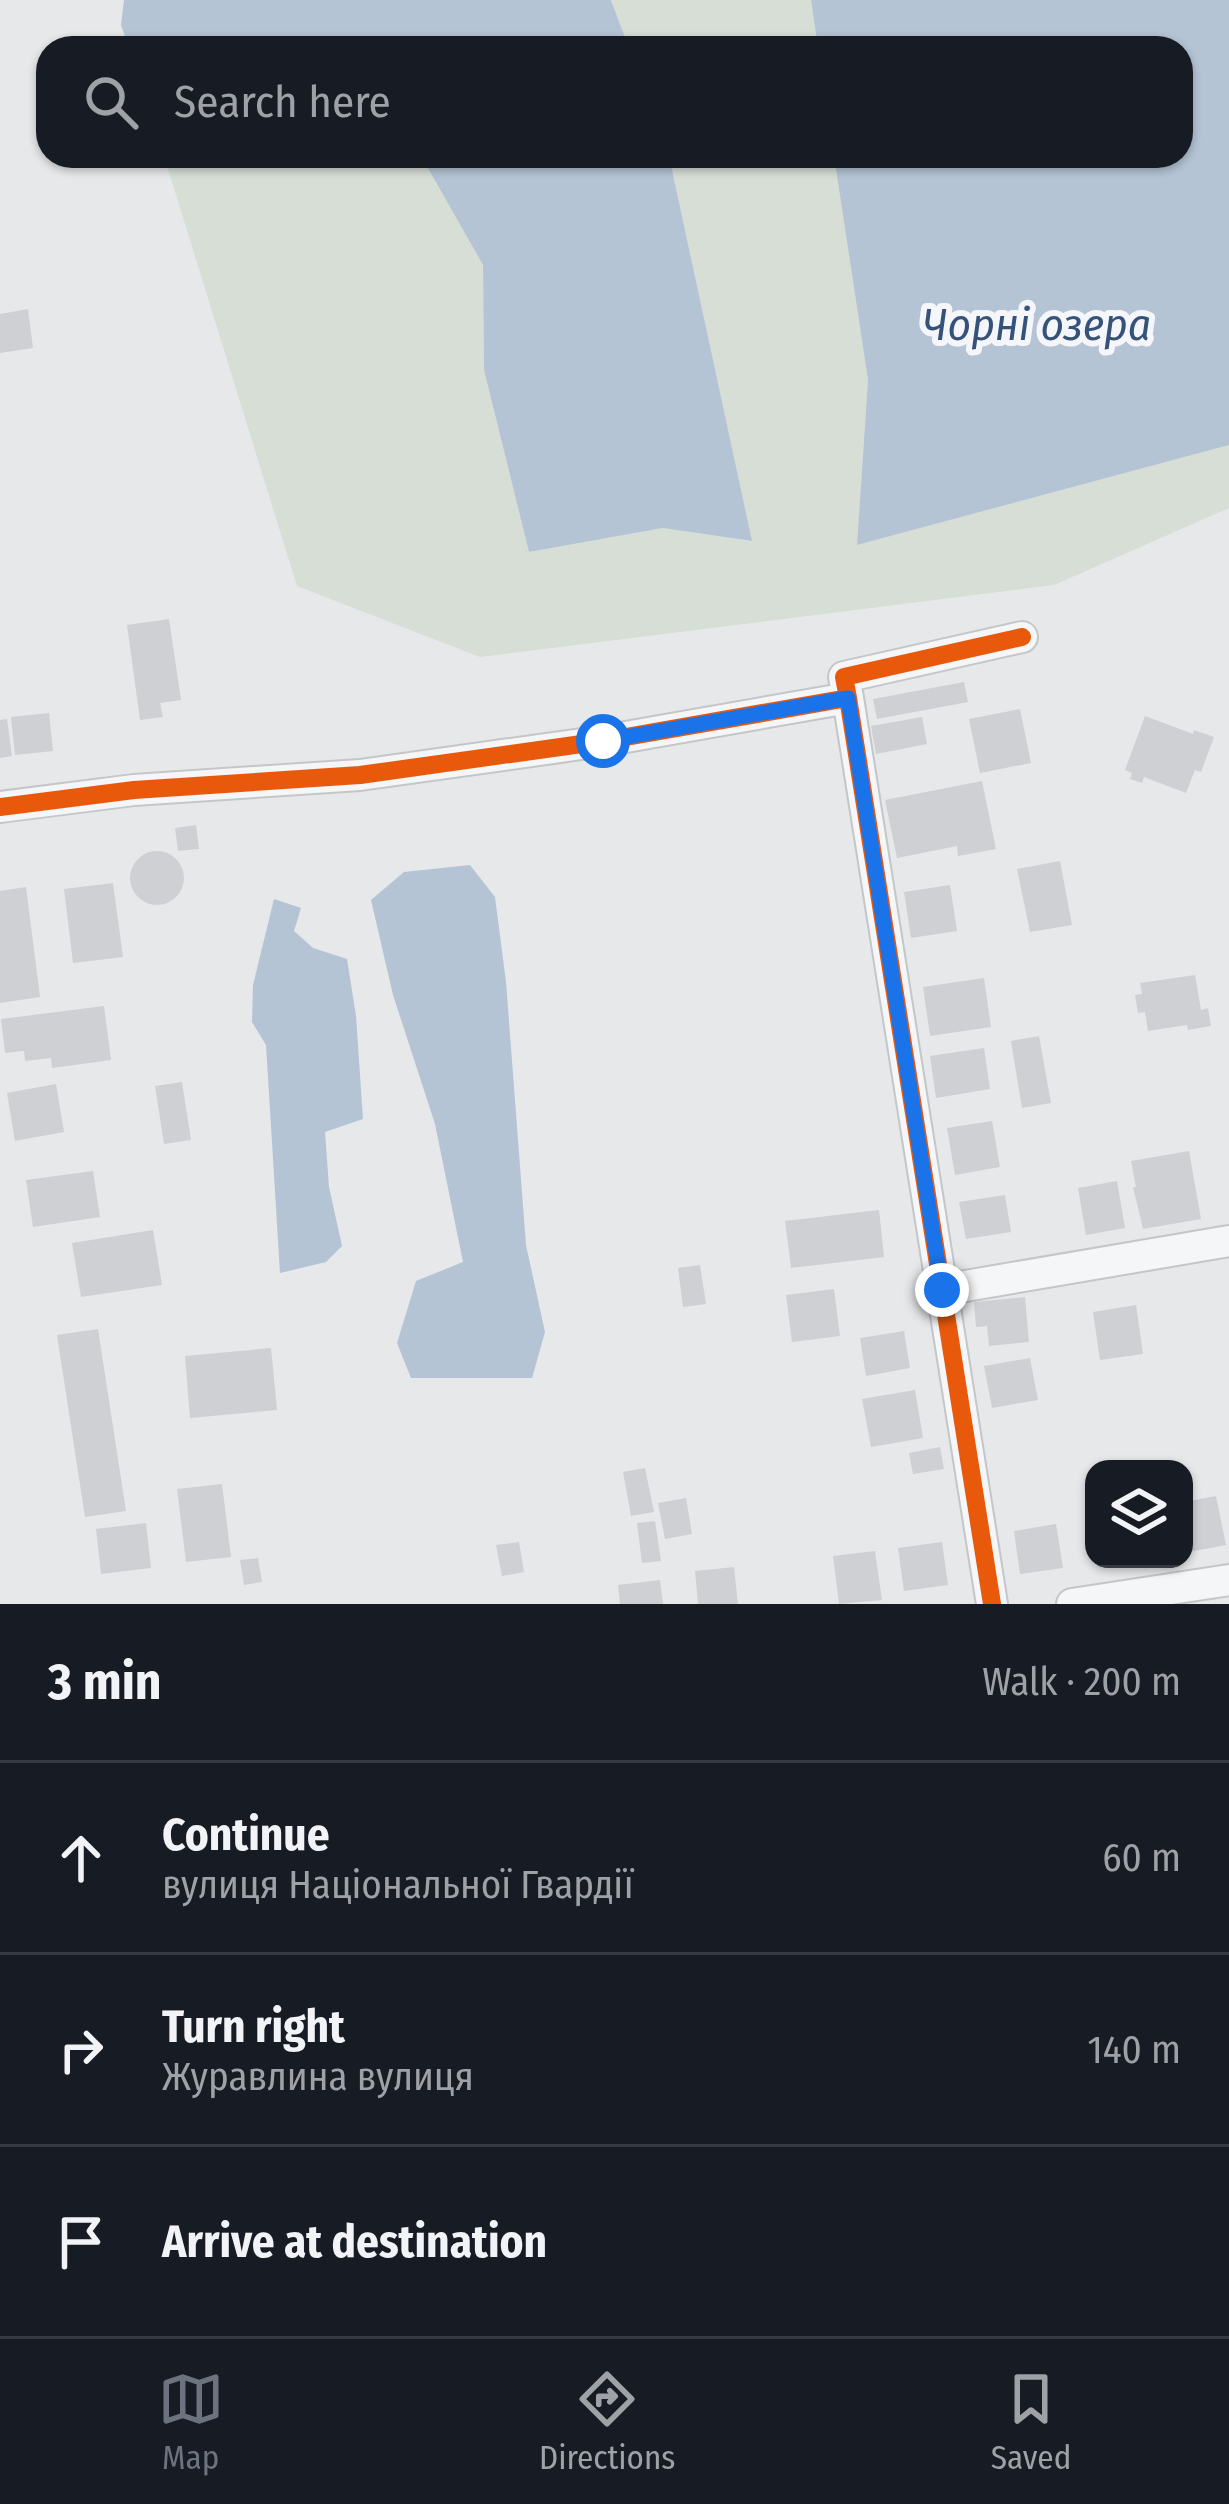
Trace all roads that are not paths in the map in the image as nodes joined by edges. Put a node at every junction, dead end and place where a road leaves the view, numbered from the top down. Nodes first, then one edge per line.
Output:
1 (1022, 638) dead end
2 (848, 698) junction
3 (0, 807) edge
4 (1229, 1241) edge
5 (942, 1290) junction
6 (1229, 1580) edge
7 (992, 1604) edge
8 (1072, 1604) edge

1 - 2 street
2 - 3 street
2 - 5 street
4 - 5 street
5 - 7 street
6 - 8 street

